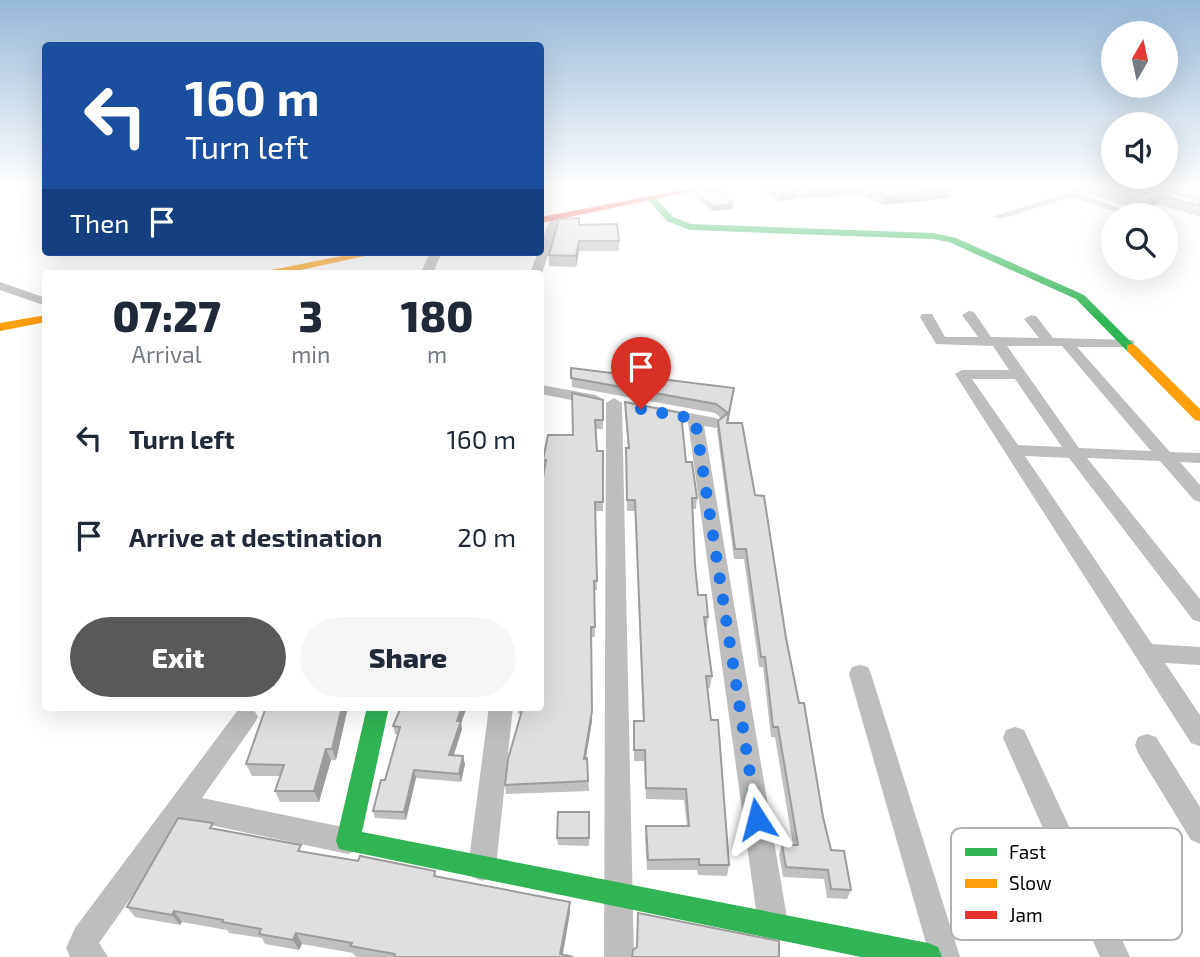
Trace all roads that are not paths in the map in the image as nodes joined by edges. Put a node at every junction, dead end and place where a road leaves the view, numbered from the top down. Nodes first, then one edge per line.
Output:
1 (816, 232) edge
2 (358, 256) edge
3 (286, 270) edge
4 (0, 286) edge
5 (42, 301) edge
6 (969, 315) dead end
7 (927, 317) dead end
8 (42, 319) edge
9 (1031, 319) dead end
10 (0, 327) edge
11 (992, 342) junction
12 (1057, 342) junction
13 (1128, 343) junction
14 (1019, 375) junction
15 (544, 390) edge
16 (627, 406) junction
17 (1200, 416) edge
18 (1010, 450) junction
19 (1074, 453) junction
20 (1166, 457) junction
21 (1200, 458) edge
22 (1200, 496) edge
23 (1200, 614) edge
24 (1146, 653) junction
25 (1200, 656) edge
26 (860, 674) dead end
27 (376, 711) edge
28 (501, 711) edge
29 (246, 717) dead end
30 (1200, 735) edge
31 (1015, 738) dead end
32 (1147, 745) dead end
33 (183, 807) junction
34 (1056, 828) edge
35 (1200, 831) edge
36 (348, 841) junction
37 (482, 867) junction
38 (618, 895) junction
39 (773, 925) junction
40 (1107, 940) edge
41 (93, 957) edge
42 (619, 957) edge
43 (925, 957) edge
44 (945, 957) edge
45 (1115, 957) edge

1 - 13 main road
2 - 3 main road
4 - 5 street
6 - 11 street
7 - 11 street
8 - 10 main road
9 - 12 street
11 - 12 street
11 - 14 street
12 - 13 street
12 - 20 street
13 - 17 main road
14 - 18 street
14 - 19 street
15 - 16 street
16 - 38 street
16 - 39 street
18 - 19 street
18 - 24 street
19 - 20 street
19 - 23 street
20 - 21 street
20 - 22 street
24 - 25 street
24 - 30 street
26 - 44 street
27 - 36 main road
28 - 37 street
29 - 33 street
31 - 34 street
32 - 35 street
33 - 36 street
33 - 41 street
36 - 37 main road
37 - 38 main road
38 - 39 main road
38 - 42 street
39 - 43 main road
40 - 45 street

